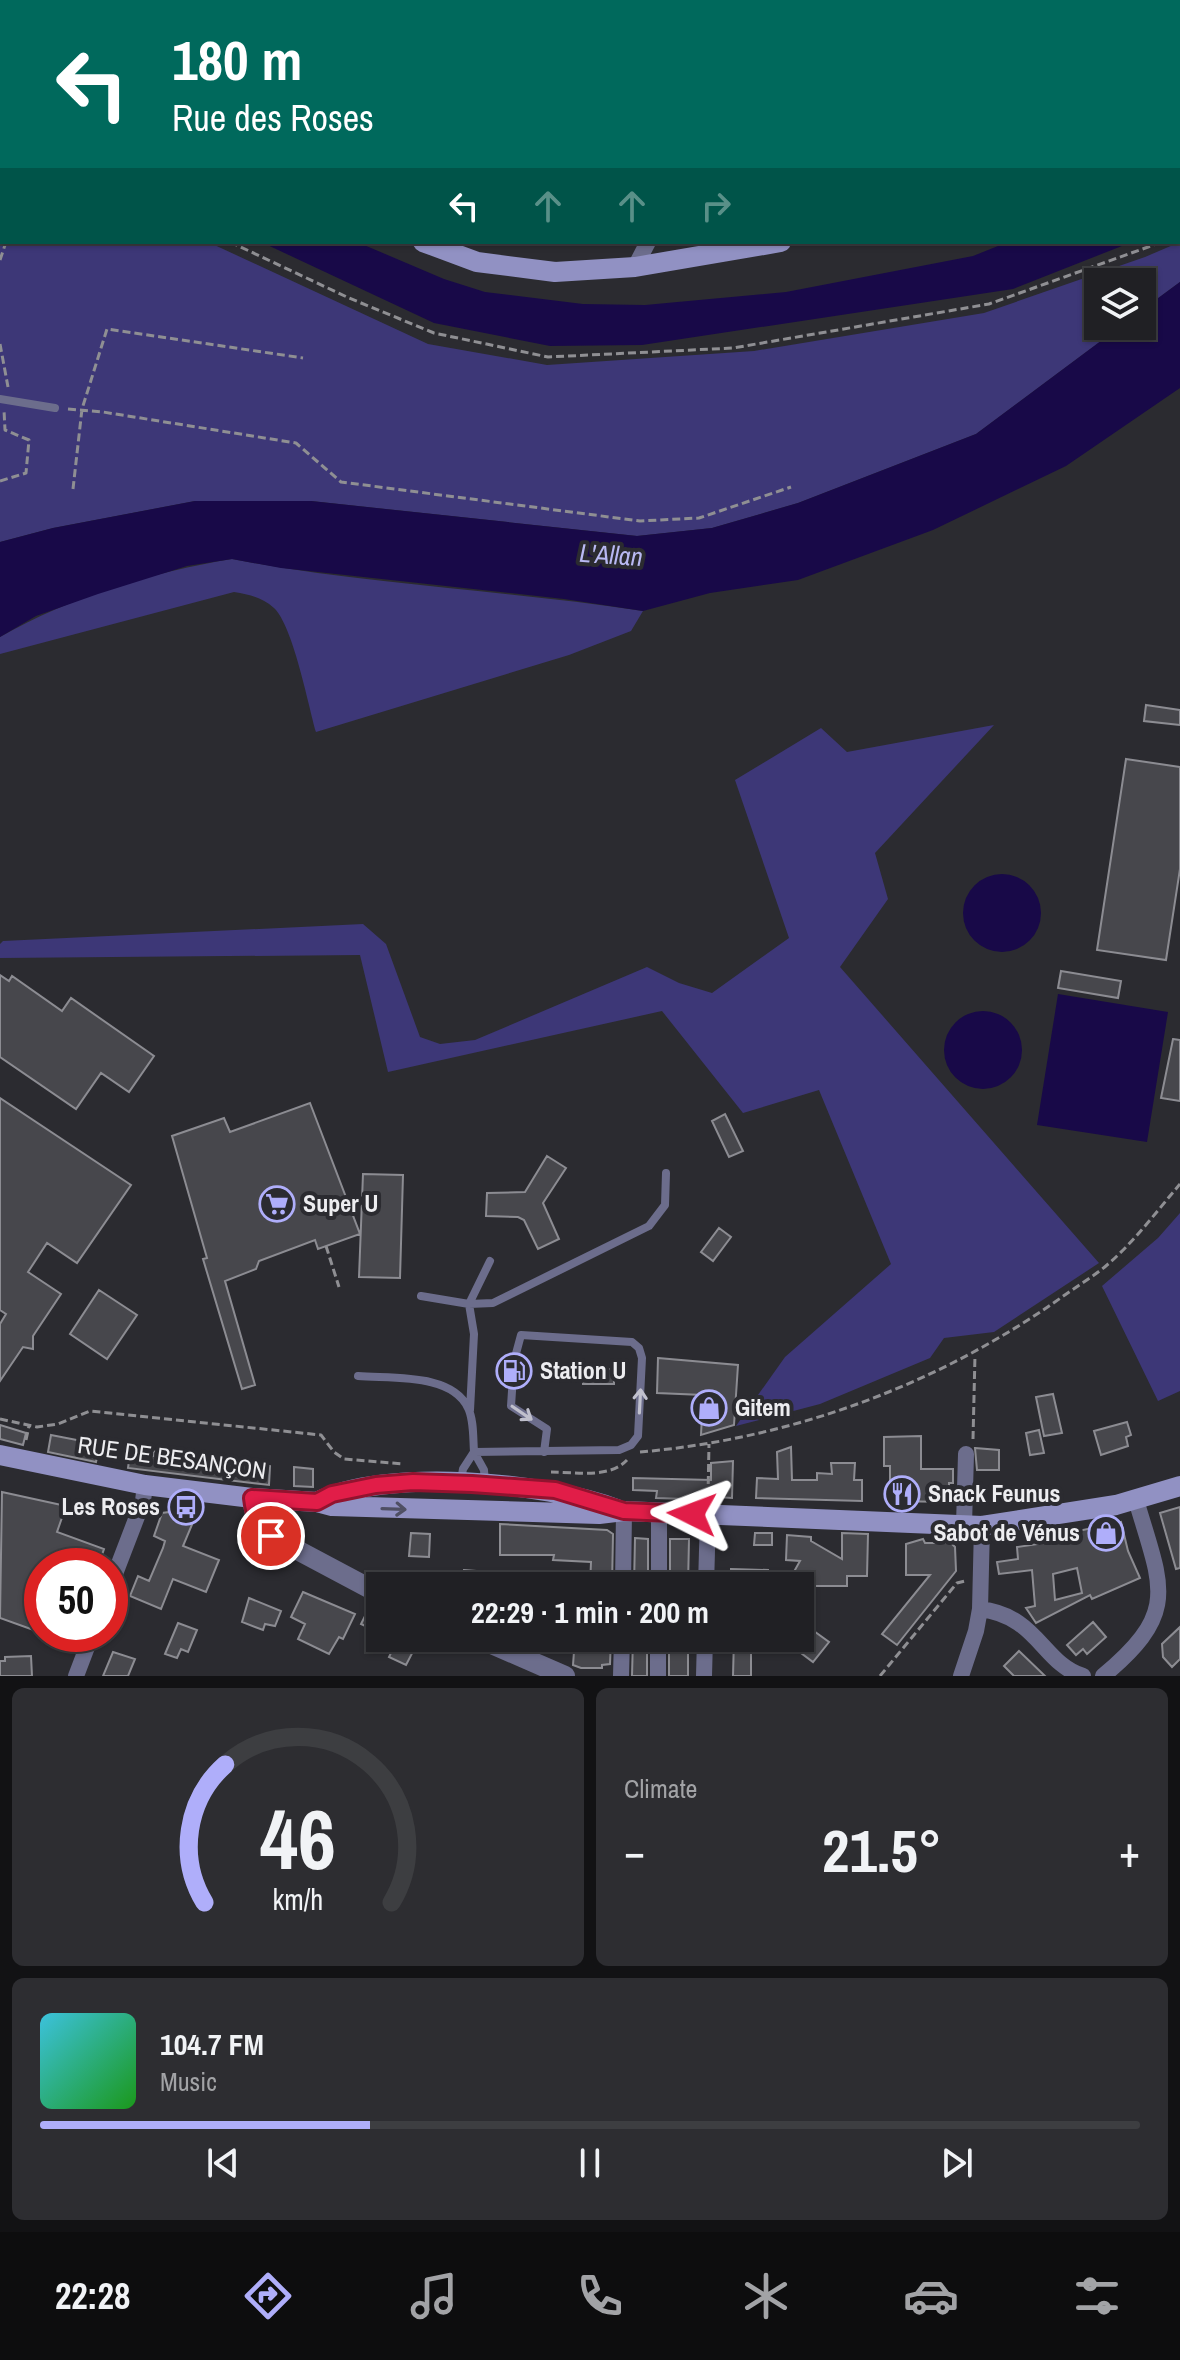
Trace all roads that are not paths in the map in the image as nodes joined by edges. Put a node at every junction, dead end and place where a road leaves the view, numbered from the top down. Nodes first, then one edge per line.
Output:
1 (428, 244) edge
2 (647, 244) edge
3 (769, 244) edge
4 (635, 267) junction
5 (2, 400) edge
6 (55, 408) road end
7 (666, 1173) dead end
8 (490, 1261) dead end
9 (421, 1296) dead end
10 (469, 1304) junction
11 (358, 1376) dead end
12 (470, 1411) junction
13 (474, 1452) junction
14 (544, 1452) junction
15 (966, 1454) road end
16 (0, 1455) edge
17 (473, 1484) junction
18 (145, 1485) junction
19 (1180, 1486) edge
20 (252, 1498) junction
21 (1136, 1500) junction
22 (317, 1502) junction
23 (471, 1511) junction
24 (624, 1511) junction
25 (659, 1513) junction
26 (708, 1515) junction
27 (973, 1526) junction
28 (125, 1548) edge
29 (623, 1572) edge
30 (659, 1572) edge
31 (706, 1572) edge
32 (366, 1587) edge
33 (980, 1609) junction
34 (85, 1652) edge
35 (510, 1652) edge
36 (622, 1652) edge
37 (658, 1652) edge
38 (705, 1652) edge
39 (1079, 1675) edge
40 (76, 1676) edge
41 (565, 1676) edge
42 (621, 1676) edge
43 (658, 1676) edge
44 (704, 1676) edge
45 (961, 1676) edge
46 (1103, 1676) edge

1 - 4 main road
2 - 4 street
3 - 4 main road
5 - 6 lane
7 - 10 lane
8 - 10 lane
9 - 10 lane
10 - 12 lane
11 - 12 lane
12 - 13 lane
13 - 14 lane
13 - 17 lane
13 - 17 lane
14 -> 14 lane
15 - 27 street
16 - 18 main road, RUE DE BESANÇON
17 - 22 main road, RUE DE BESANÇON
17 - 23 lane
17 - 24 main road, RUE DE BESANÇON
18 - 20 main road, RUE DE BESANÇON
18 - 28 street
19 - 21 main road, RUE DE BESANÇON
20 - 22 main road, RUE DE BESANÇON
20 - 32 street
21 - 27 main road, RUE DE BESANÇON
21 - 46 street
22 -> 23 main road, RUE DE BESANÇON
23 - 24 main road, RUE DE BESANÇON
24 - 25 main road, RUE DE BESANÇON
24 - 29 street
25 - 26 main road, RUE DE BESANÇON
25 - 30 street
26 - 27 main road, RUE DE BESANÇON
26 - 31 street
27 - 33 street
33 - 39 street
33 - 45 street
34 - 40 street
35 - 41 street
36 - 42 street
37 - 43 street
38 - 44 street

